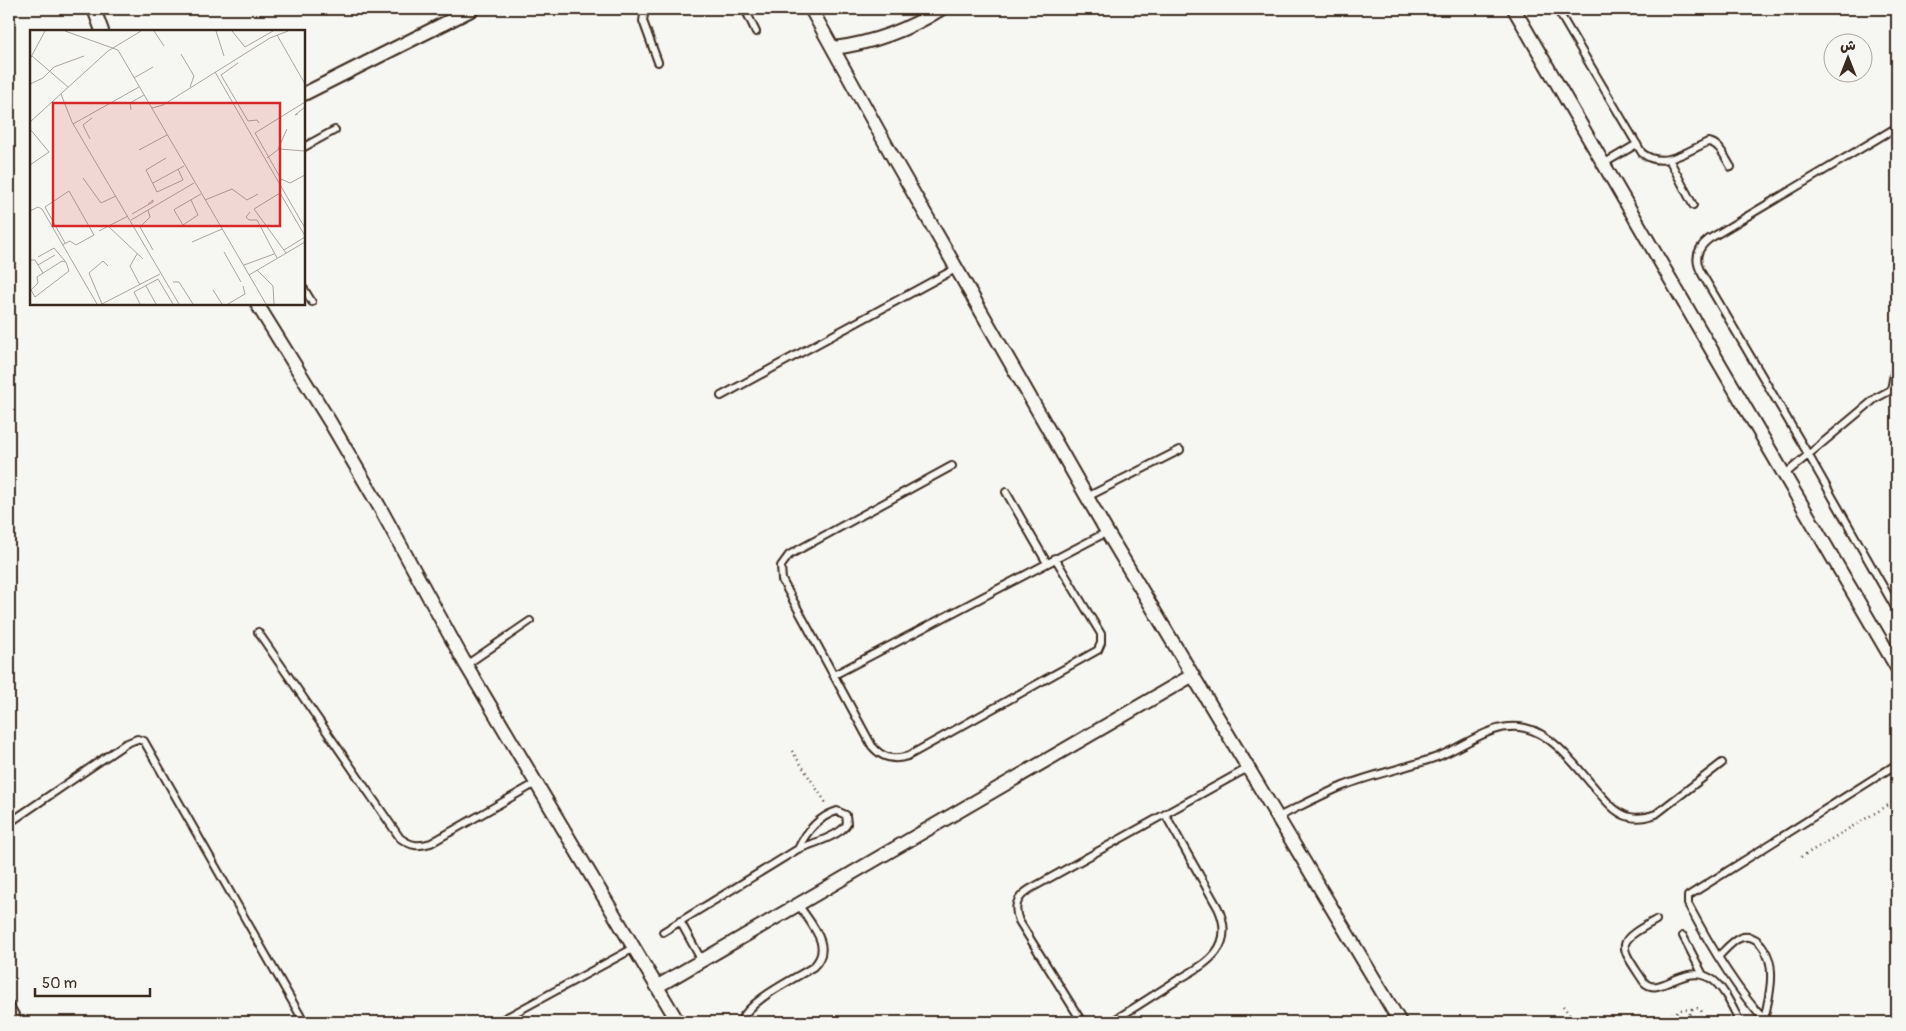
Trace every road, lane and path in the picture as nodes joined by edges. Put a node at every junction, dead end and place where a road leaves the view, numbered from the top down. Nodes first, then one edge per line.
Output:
1 (94, 9) edge
2 (473, 9) edge
3 (645, 9) edge
4 (744, 9) edge
5 (811, 9) edge
6 (941, 9) edge
7 (1514, 9) edge
8 (1557, 9) edge
9 (102, 30) edge
10 (756, 32) dead end
11 (834, 48) junction
12 (658, 62) dead end
13 (305, 93) edge
14 (1897, 127) edge
15 (335, 130) dead end
16 (1637, 144) junction
17 (305, 145) edge
18 (1669, 159) junction
19 (1603, 164) junction
20 (1730, 167) dead end
21 (1693, 206) dead end
22 (957, 268) junction
23 (305, 291) edge
24 (312, 302) dead end
25 (258, 305) edge
26 (1897, 358) edge
27 (1894, 389) edge
28 (721, 396) dead end
29 (1180, 450) dead end
30 (1808, 454) junction
31 (952, 466) dead end
32 (1784, 475) junction
33 (1006, 492) dead end
34 (1087, 497) junction
35 (1107, 532) junction
36 (1055, 558) junction
37 (1047, 563) junction
38 (1897, 611) edge
39 (530, 621) dead end
40 (258, 632) dead end
41 (466, 665) junction
42 (1897, 668) edge
43 (1193, 674) junction
44 (834, 675) junction
45 (792, 751) dead end
46 (1722, 763) dead end
47 (1897, 764) edge
48 (1248, 768) junction
49 (536, 783) junction
50 (1897, 800) edge
51 (832, 813) junction
52 (1165, 814) junction
53 (1278, 817) junction
54 (9, 823) edge
55 (798, 849) junction
56 (1801, 856) dead end
57 (798, 904) junction
58 (1656, 920) dead end
59 (680, 921) junction
60 (662, 932) dead end
61 (1683, 936) dead end
62 (634, 948) junction
63 (1719, 956) junction
64 (702, 961) junction
65 (1703, 975) junction
66 (658, 986) junction
67 (9, 1004) edge
68 (1563, 1006) dead end
69 (1693, 1009) junction
70 (1700, 1021) edge
71 (1765, 1021) edge
72 (19, 1022) edge
73 (304, 1022) edge
74 (498, 1022) edge
75 (678, 1022) edge
76 (740, 1022) edge
77 (1082, 1022) edge
78 (1111, 1022) edge
79 (1400, 1022) edge
80 (1575, 1022) edge
81 (1659, 1022) edge
82 (1740, 1022) edge

1 - 9 street
2 - 13 street
3 - 12 lane
4 - 10 lane
5 - 11 street
6 - 11 street
7 - 19 street
8 - 16 lane
11 - 22 street
14 - 30 lane
15 - 17 lane
16 - 18 lane
16 - 19 lane
18 - 20 lane
18 - 21 lane
19 - 32 street
22 - 28 lane
22 - 34 street
23 - 24 lane
25 - 41 street
26 - 27 lane
27 - 30 lane
29 - 34 lane
30 - 32 lane
30 - 38 lane
31 - 44 lane
32 - 42 street
33 - 37 lane
34 - 35 street
35 - 36 lane
35 - 43 street
36 - 37 lane
36 - 44 lane
37 - 44 lane
39 - 41 lane
40 - 49 lane
41 - 49 street
43 - 48 street
43 - 57 street
45 - 51 path
46 - 53 lane
47 - 63 lane
48 - 52 lane
48 - 53 street
49 - 62 street
50 - 56 path
51 - 55 lane
51 - 55 lane
52 - 77 lane
52 - 78 lane
53 - 79 street
54 - 73 lane
55 - 59 lane
57 - 64 street
57 - 76 lane
58 - 65 lane
59 - 60 lane
59 - 64 lane
61 - 65 lane
62 - 66 street
62 - 74 lane
63 - 71 lane
63 - 71 lane
64 - 66 street
65 - 82 lane
66 - 75 street
67 - 72 lane
68 - 80 path
69 - 70 path
69 - 70 path
69 - 81 path

